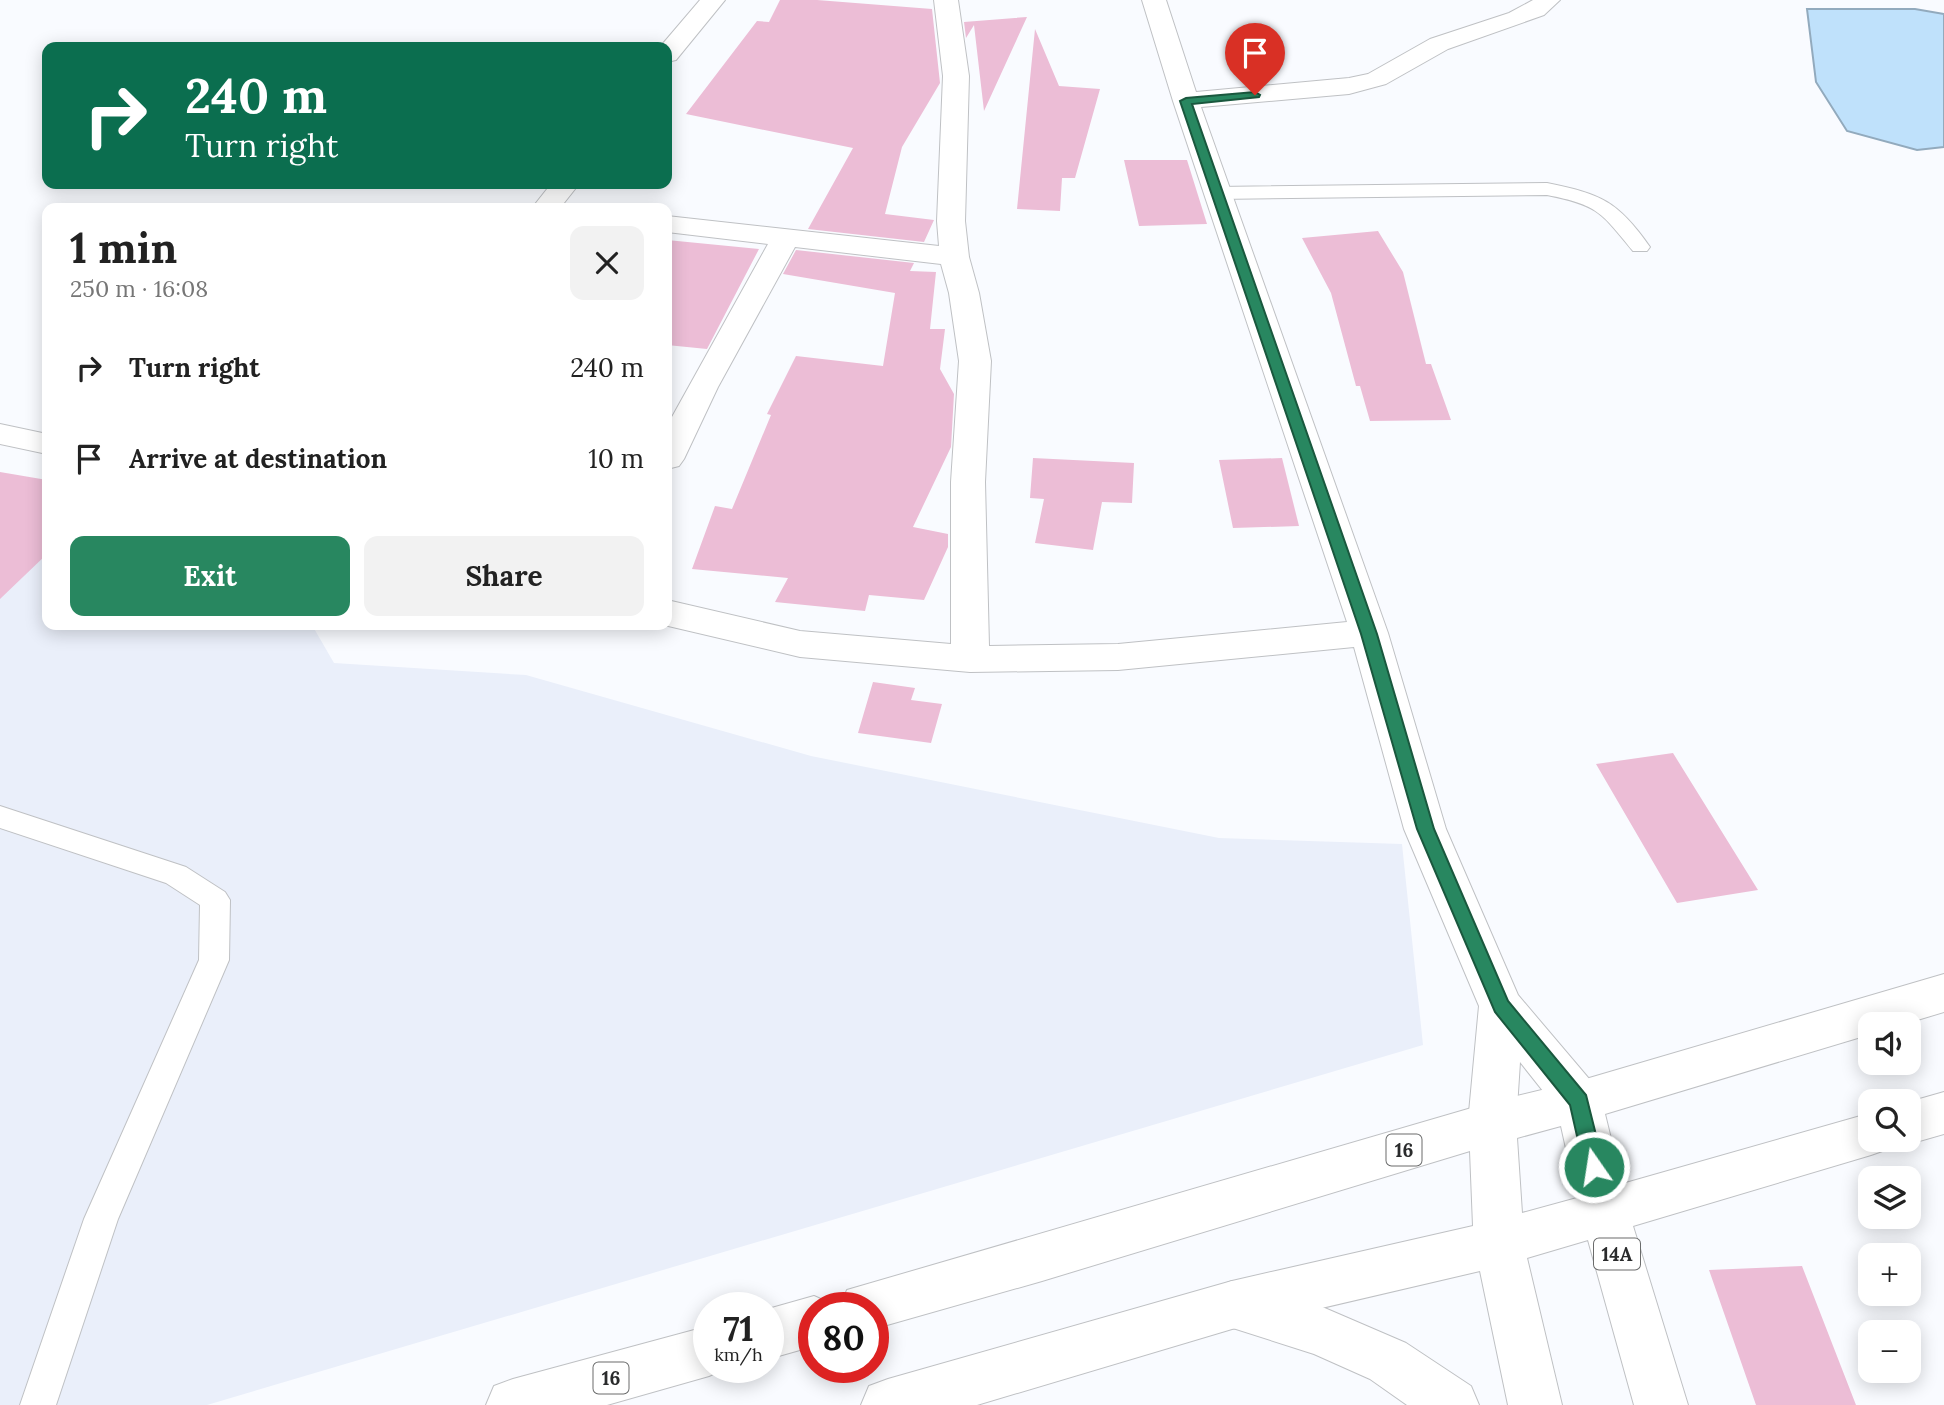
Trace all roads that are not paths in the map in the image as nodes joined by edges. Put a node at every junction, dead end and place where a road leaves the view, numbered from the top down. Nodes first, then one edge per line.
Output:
1 (713, 0) edge
2 (946, 0) edge
3 (1154, 0) edge
4 (1548, 0) edge
5 (672, 49) edge
6 (1186, 101) junction
7 (561, 189) edge
8 (1217, 193) junction
9 (550, 203) edge
10 (672, 225) edge
11 (786, 238) junction
12 (1640, 247) dead end
13 (954, 257) junction
14 (0, 434) edge
15 (42, 443) edge
16 (672, 449) edge
17 (672, 614) edge
18 (1369, 634) junction
19 (970, 659) junction
20 (0, 817) edge
21 (1944, 993) edge
22 (1501, 1006) junction
23 (1579, 1101) junction
24 (1944, 1113) edge
25 (1921, 1120) edge
26 (1492, 1124) junction
27 (1858, 1138) edge
28 (1604, 1210) junction
29 (1499, 1243) junction
30 (889, 1300) edge
31 (1232, 1305) junction
32 (693, 1355) edge
33 (38, 1405) edge
34 (513, 1405) edge
35 (888, 1405) edge
36 (1452, 1405) edge
37 (1535, 1405) edge
38 (1661, 1405) edge

1 - 5 main road
2 - 13 main road
3 - 6 main road
4 - 6 main road
6 - 8 main road
7 - 9 main road
8 - 12 lane
8 - 18 main road
10 - 11 main road
11 - 13 main road
11 - 16 main road
13 - 19 main road
14 - 15 main road
17 - 19 main road
18 - 19 main road
18 - 22 main road
20 - 33 lane
21 - 23 main road, 16
22 - 23 main road
22 - 26 main road
23 - 26 main road, 16
23 - 28 main road, 14A
24 - 25 main road
26 - 29 main road
26 - 30 main road, 16
27 - 28 main road
28 - 29 main road
28 - 38 main road, 14A
29 - 31 main road
29 - 37 main road
31 - 35 main road
31 - 36 main road
32 - 34 main road, 16

